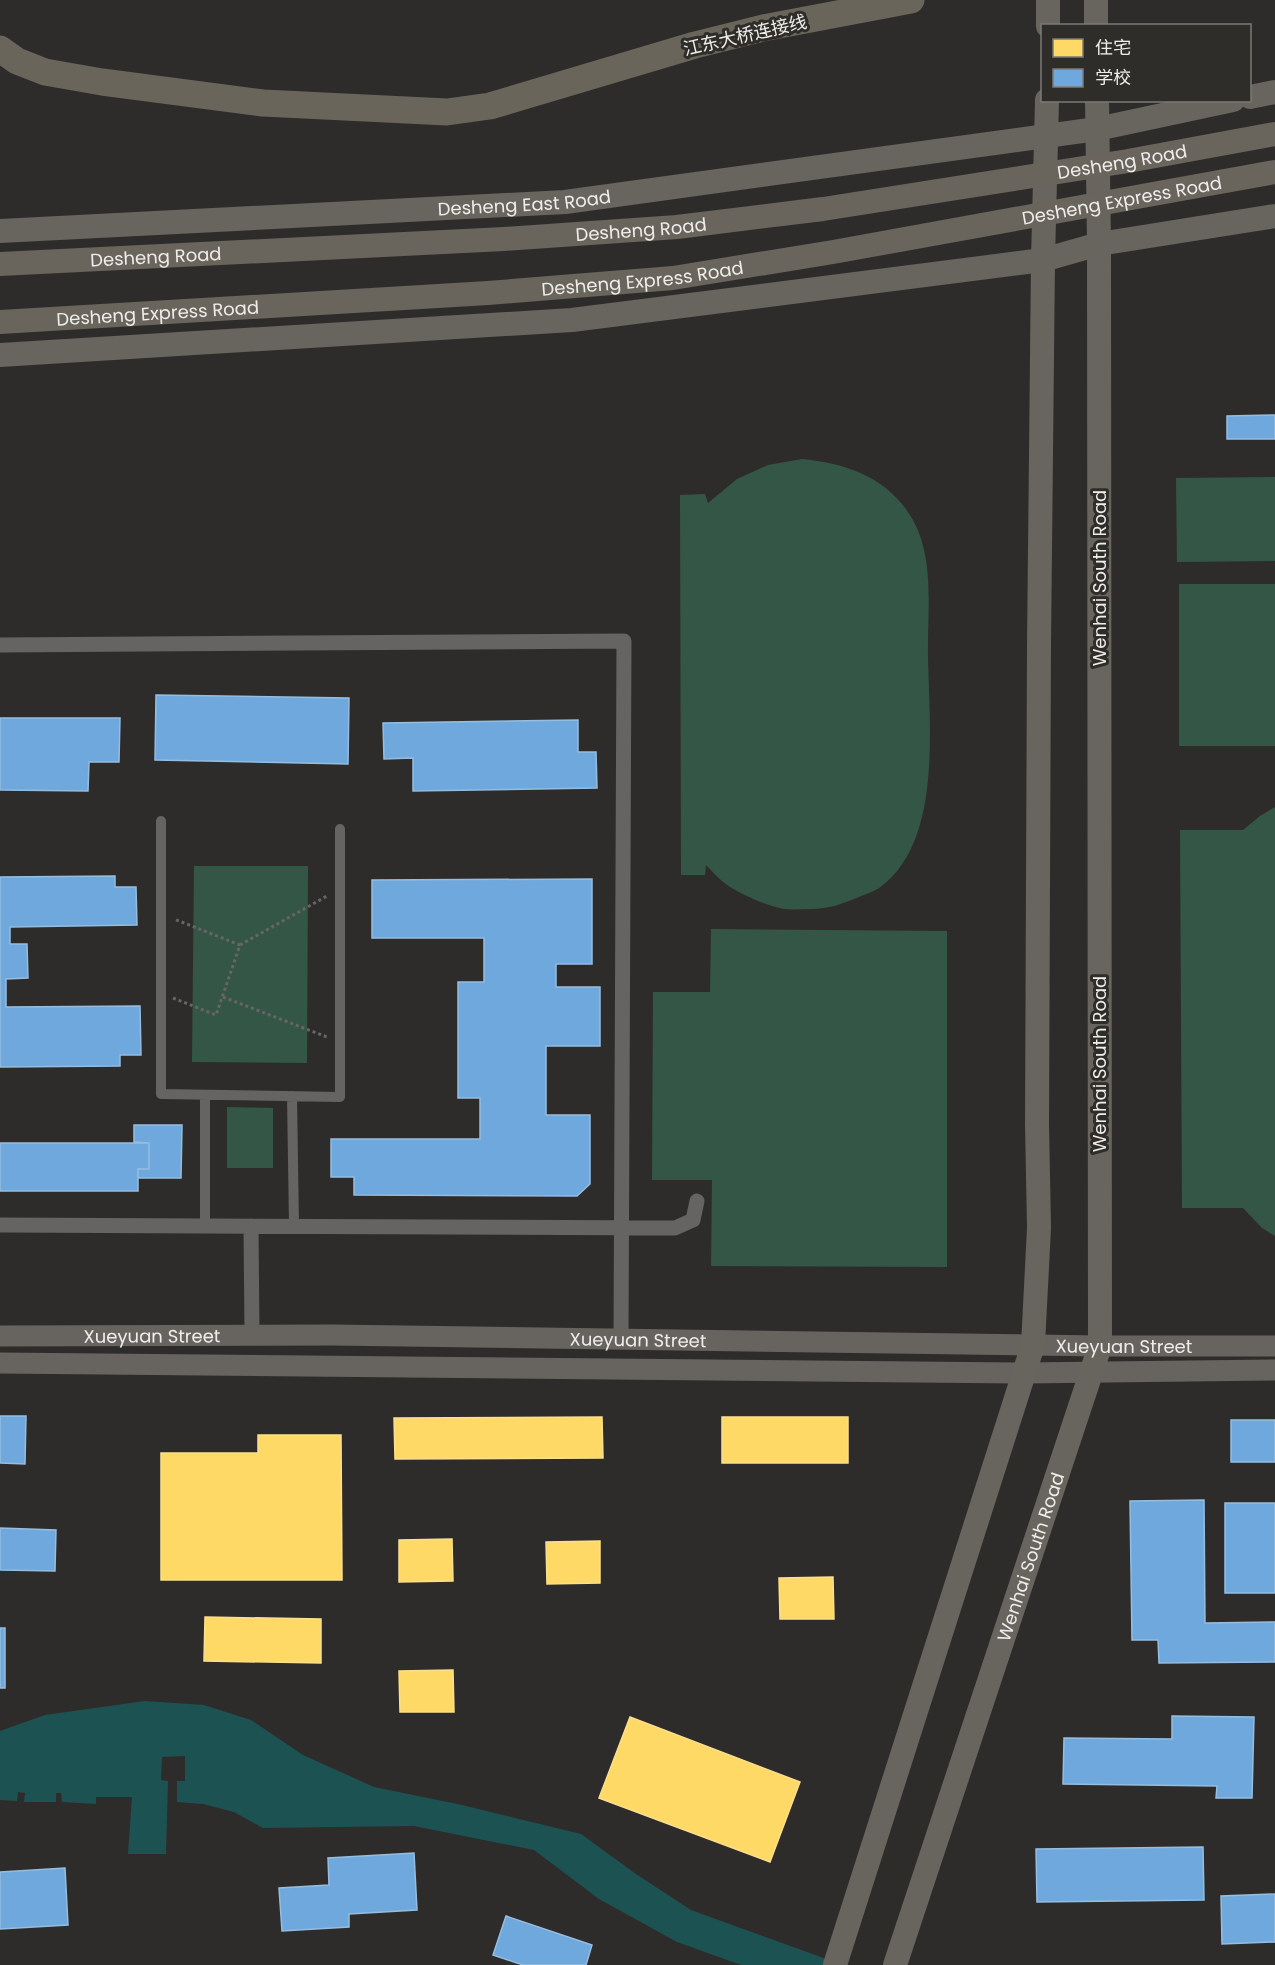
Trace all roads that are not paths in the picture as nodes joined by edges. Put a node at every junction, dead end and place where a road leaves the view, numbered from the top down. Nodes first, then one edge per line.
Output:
1 (911, 0) edge
2 (1048, 0) edge
3 (1096, 0) edge
4 (1048, 24) edge
5 (1096, 24) edge
6 (0, 49) edge
7 (1275, 92) edge
8 (1251, 97) edge
9 (1047, 102) edge
10 (1096, 102) edge
11 (1224, 102) edge
12 (1096, 129) junction
13 (1275, 134) edge
14 (1046, 136) junction
15 (1275, 172) edge
16 (1271, 217) edge
17 (0, 231) edge
18 (1099, 244) junction
19 (1043, 260) junction
20 (0, 264) edge
21 (0, 322) edge
22 (0, 355) edge
23 (0, 645) edge
24 (161, 821) dead end
25 (340, 829) dead end
26 (205, 1095) junction
27 (292, 1096) junction
28 (697, 1201) dead end
29 (0, 1225) edge
30 (205, 1226) junction
31 (251, 1226) junction
32 (294, 1226) junction
33 (622, 1228) junction
34 (252, 1335) junction
35 (0, 1336) edge
36 (621, 1339) junction
37 (1033, 1345) junction
38 (1100, 1346) junction
39 (1275, 1346) edge
40 (0, 1363) edge
41 (1275, 1370) edge
42 (1092, 1372) junction
43 (1024, 1373) junction
44 (836, 1962) edge
45 (895, 1965) edge

1 - 6 highway, 江东大桥连接线
2 - 4 main road
3 - 5 main road
7 - 8 main road
9 - 14 main road
10 - 12 main road, Wenhai South Road
11 - 12 main road, Desheng East Road
12 - 14 main road, Desheng East Road
12 - 18 main road, Wenhai South Road
13 - 20 highway, Desheng Road
14 - 17 main road, Desheng East Road
14 - 19 main road
15 - 21 highway, Desheng Express Road
16 - 18 main road
18 - 19 main road
18 - 38 main road, Wenhai South Road
19 - 22 main road
19 - 37 main road
23 - 33 street
24 - 26 street
25 - 27 street
26 - 27 street
26 - 30 street
27 - 32 street
28 - 33 street
29 - 30 street
30 - 31 street
31 - 32 street
31 - 34 street
32 - 33 street
33 - 36 street
34 - 35 main road, Xueyuan Street
34 - 36 main road, Xueyuan Street
36 - 37 main road, Xueyuan Street
37 - 38 main road, Xueyuan Street
37 - 43 main road
38 - 39 main road, Xueyuan Street
38 - 42 main road, Wenhai South Road
40 - 43 main road
41 - 42 main road
42 - 43 main road
42 - 45 main road, Wenhai South Road
43 - 44 main road

